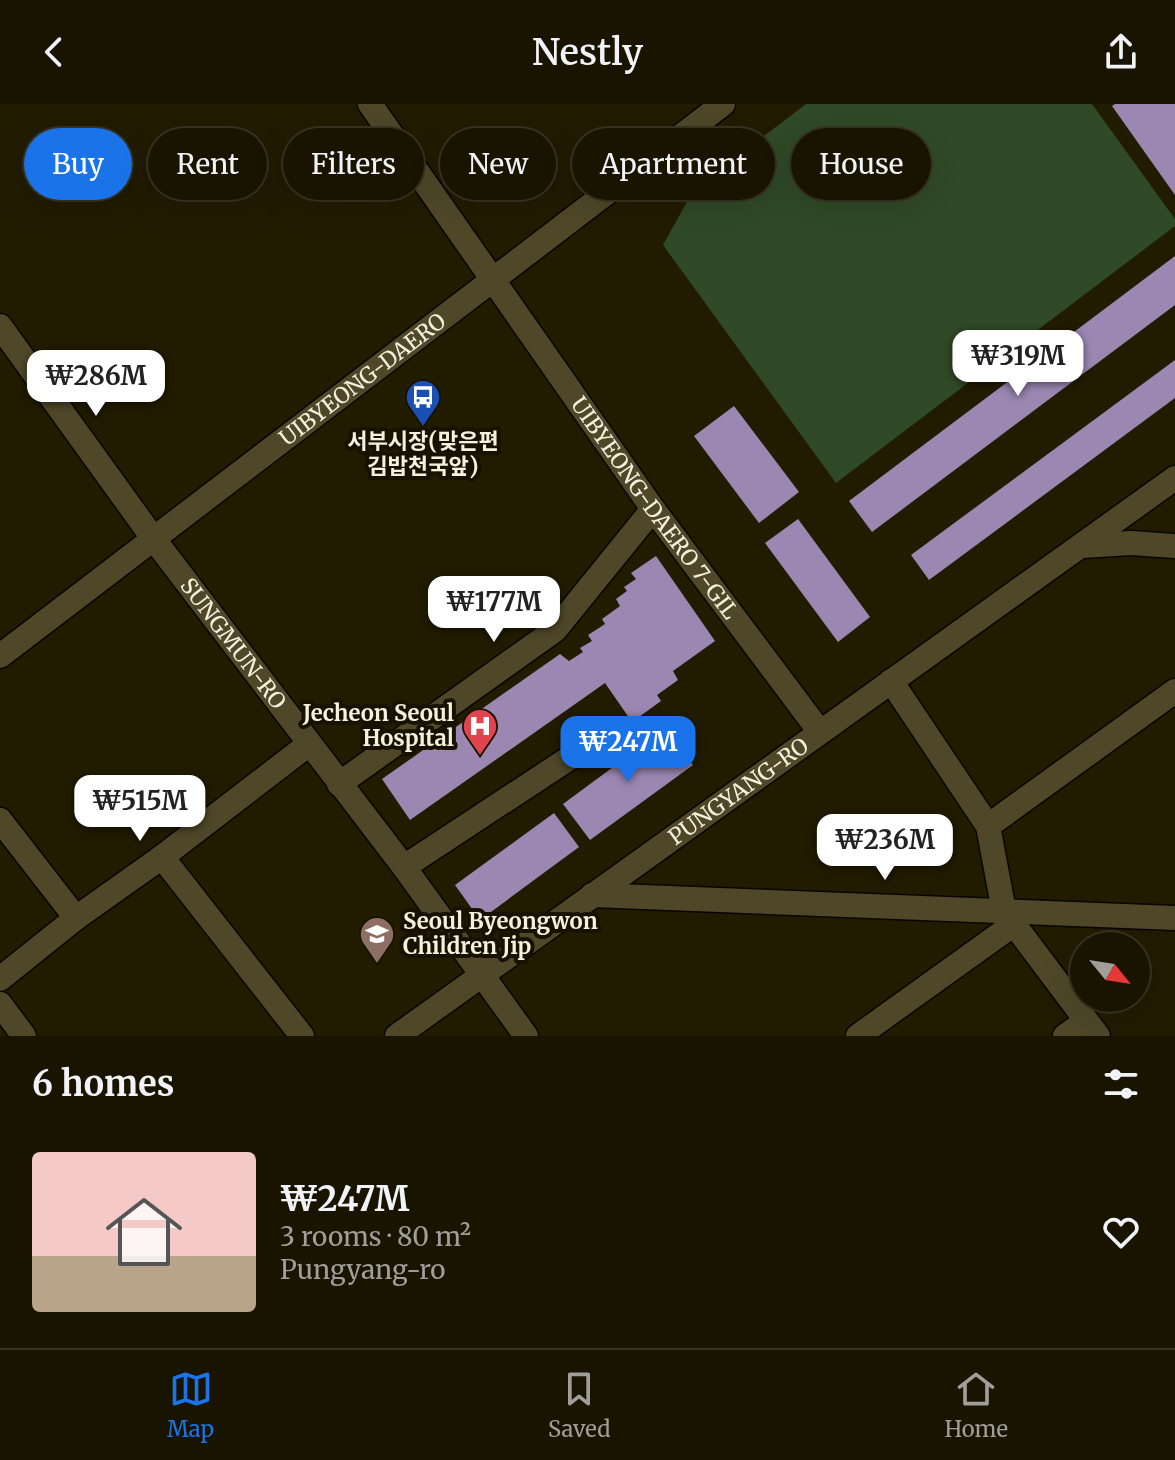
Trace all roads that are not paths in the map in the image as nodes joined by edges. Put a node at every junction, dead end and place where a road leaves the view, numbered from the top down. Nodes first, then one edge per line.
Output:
1 (370, 104) edge
2 (723, 104) edge
3 (492, 280) junction
4 (0, 326) edge
5 (1175, 478) edge
6 (653, 509) junction
7 (153, 538) junction
8 (1080, 546) junction
9 (1175, 546) edge
10 (0, 656) edge
11 (891, 681) junction
12 (1175, 691) edge
13 (820, 732) junction
14 (606, 734) dead end
15 (309, 744) junction
16 (339, 784) junction
17 (0, 820) edge
18 (988, 826) junction
19 (162, 857) junction
20 (404, 867) junction
21 (592, 895) junction
22 (1009, 917) junction
23 (76, 918) junction
24 (1175, 918) edge
25 (482, 976) junction
26 (0, 979) edge
27 (0, 1004) edge
28 (1092, 1028) edge
29 (24, 1036) edge
30 (302, 1036) edge
31 (397, 1036) edge
32 (526, 1036) edge
33 (858, 1036) edge
34 (1065, 1036) edge

1 - 3 street, UIBYEONG-DAERO 7-GIL
2 - 3 street, UIBYEONG-DAERO
3 - 6 street, UIBYEONG-DAERO 7-GIL
3 - 7 street, UIBYEONG-DAERO
4 - 7 street, SUNGMUN-RO
5 - 8 street, PUNGYANG-RO
6 - 13 street, UIBYEONG-DAERO 7-GIL
6 - 16 street
7 - 10 street, UIBYEONG-DAERO
7 - 15 street, SUNGMUN-RO
8 - 9 street
8 - 11 street, PUNGYANG-RO
11 - 13 street, PUNGYANG-RO
11 - 18 street
12 - 18 street
13 - 21 street, PUNGYANG-RO
14 - 20 street
15 - 16 street, SUNGMUN-RO
15 - 19 street
16 - 20 street, SUNGMUN-RO
17 - 23 street
18 - 22 street
19 - 23 street
19 - 30 street
20 - 25 street, SUNGMUN-RO
21 - 22 street
21 - 25 street, PUNGYANG-RO
22 - 24 street
22 - 28 street
22 - 33 street
23 - 26 street
25 - 31 street, PUNGYANG-RO
25 - 32 street, SUNGMUN-RO
27 - 29 street
28 - 34 street

